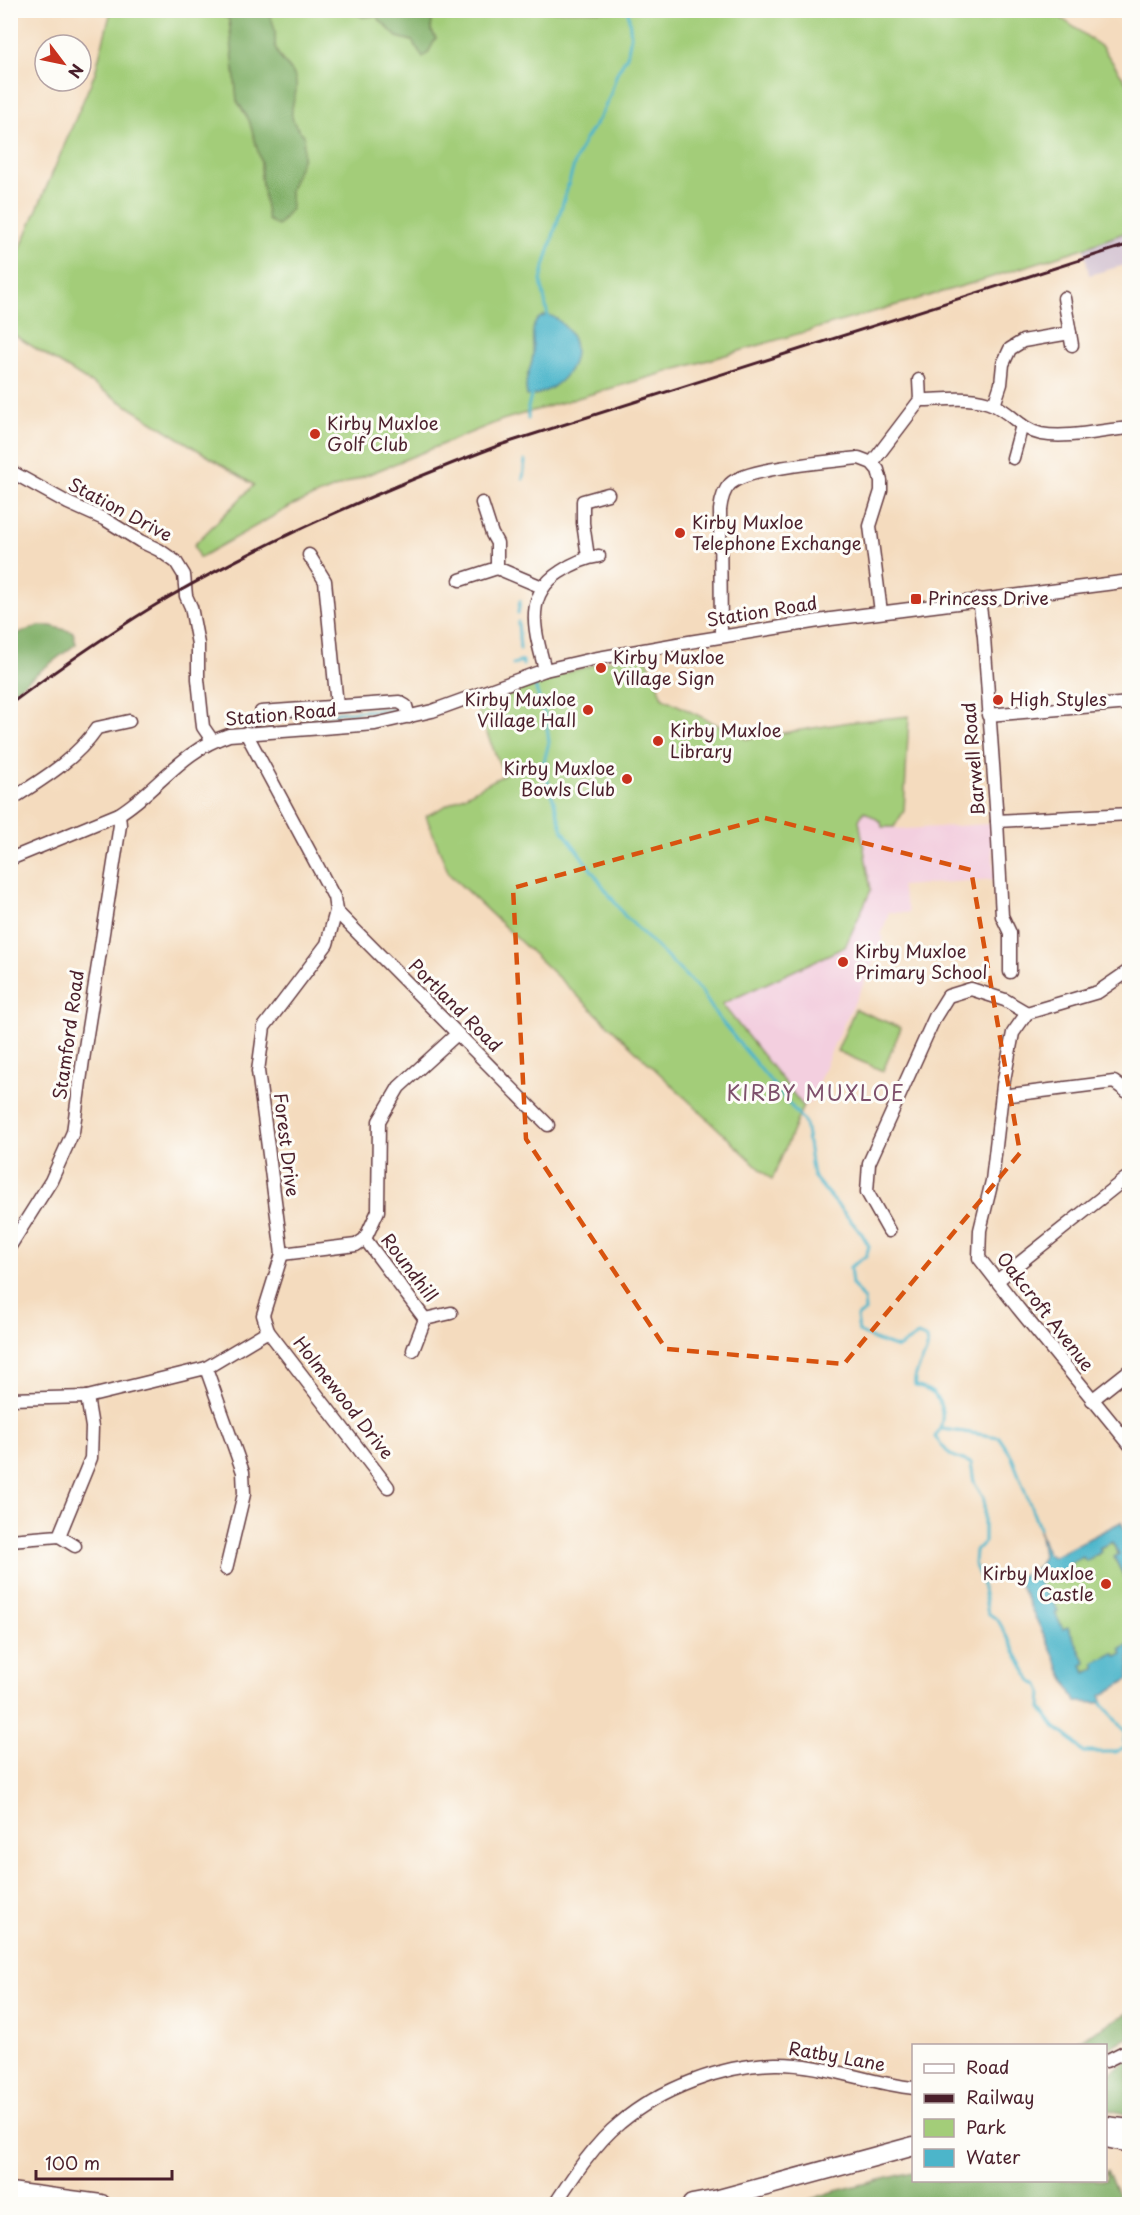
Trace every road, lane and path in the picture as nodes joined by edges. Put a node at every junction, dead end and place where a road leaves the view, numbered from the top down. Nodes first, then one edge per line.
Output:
1 (1064, 298) dead end
2 (919, 380) dead end
3 (920, 400) junction
4 (994, 405) junction
5 (1022, 425) junction
6 (1130, 428) edge
7 (1013, 458) dead end
8 (872, 463) junction
9 (10, 471) edge
10 (608, 494) dead end
11 (482, 503) dead end
12 (309, 555) dead end
13 (497, 568) junction
14 (460, 580) dead end
15 (1130, 581) edge
16 (542, 587) junction
17 (979, 599) junction
18 (881, 612) junction
19 (721, 636) junction
20 (545, 670) junction
21 (1130, 703) edge
22 (337, 706) junction
23 (261, 712) dead end
24 (988, 715) junction
25 (409, 717) junction
26 (129, 722) dead end
27 (246, 733) junction
28 (212, 740) junction
29 (10, 800) edge
30 (119, 814) junction
31 (1130, 814) edge
32 (998, 821) junction
33 (10, 859) edge
34 (336, 912) junction
35 (1130, 970) edge
36 (1010, 972) dead end
37 (1027, 1013) junction
38 (457, 1034) junction
39 (1130, 1094) edge
40 (1002, 1096) junction
41 (548, 1125) dead end
42 (1130, 1178) edge
43 (889, 1231) dead end
44 (365, 1239) junction
45 (10, 1246) edge
46 (282, 1254) junction
47 (997, 1281) junction
48 (451, 1313) dead end
49 (425, 1318) junction
50 (268, 1331) junction
51 (413, 1350) dead end
52 (206, 1368) junction
53 (1130, 1370) edge
54 (87, 1396) junction
55 (10, 1399) edge
56 (1092, 1400) junction
57 (1130, 1445) edge
58 (388, 1487) dead end
59 (59, 1536) junction
60 (10, 1540) edge
61 (75, 1546) dead end
62 (226, 1569) dead end
63 (1130, 2049) edge
64 (1107, 2060) edge
65 (912, 2088) edge
66 (1107, 2126) edge
67 (1130, 2129) edge
68 (1107, 2138) edge
69 (1130, 2143) edge
70 (912, 2147) edge
71 (10, 2192) edge
72 (101, 2205) edge
73 (555, 2205) edge
74 (692, 2205) edge

1 - 4 street
2 - 3 street
3 - 4 street
3 - 8 street
4 - 5 street
5 - 6 street
5 - 7 street
8 - 18 street
8 - 19 street
9 - 28 street, Station Drive
10 - 16 street
11 - 13 street
12 - 22 street
13 - 14 street
13 - 16 street
15 - 17 street, Station Road
16 - 20 street
17 - 18 street, Station Road
17 - 24 street, Barwell Road
18 - 19 street, Station Road
19 - 20 street, Station Road
20 - 25 street, Station Road
21 - 24 street
22 - 23 street, Station Road
22 - 25 street, Station Road
24 - 32 street, Barwell Road
25 - 27 street, Station Road
26 - 29 street
27 - 28 street, Station Road
27 - 34 street
28 - 30 street, Station Road
30 - 33 street, Station Road
30 - 45 street, Stamford Road
31 - 32 street
32 - 36 street, Barwell Road
34 - 38 street, Portland Road
34 - 46 street, Forest Drive
35 - 37 street
37 - 40 street, Oakcroft Avenue
37 - 43 street
38 - 41 street, Portland Road
38 - 44 street
39 - 40 street
40 - 47 street, Oakcroft Avenue
42 - 47 street
44 - 46 street
44 - 49 street, Roundhill
46 - 50 street, Forest Drive
47 - 56 street, Oakcroft Avenue
48 - 49 street, Roundhill
49 - 51 street, Roundhill
50 - 52 street
50 - 58 street, Holmewood Drive
52 - 54 street
52 - 62 street
53 - 56 street
54 - 55 street
54 - 59 street
56 - 57 street, Oakcroft Avenue
59 - 60 street
59 - 61 street
63 - 64 street
65 - 73 street, Ratby Lane
66 - 67 highway
68 - 69 highway
70 - 74 highway
71 - 72 highway

